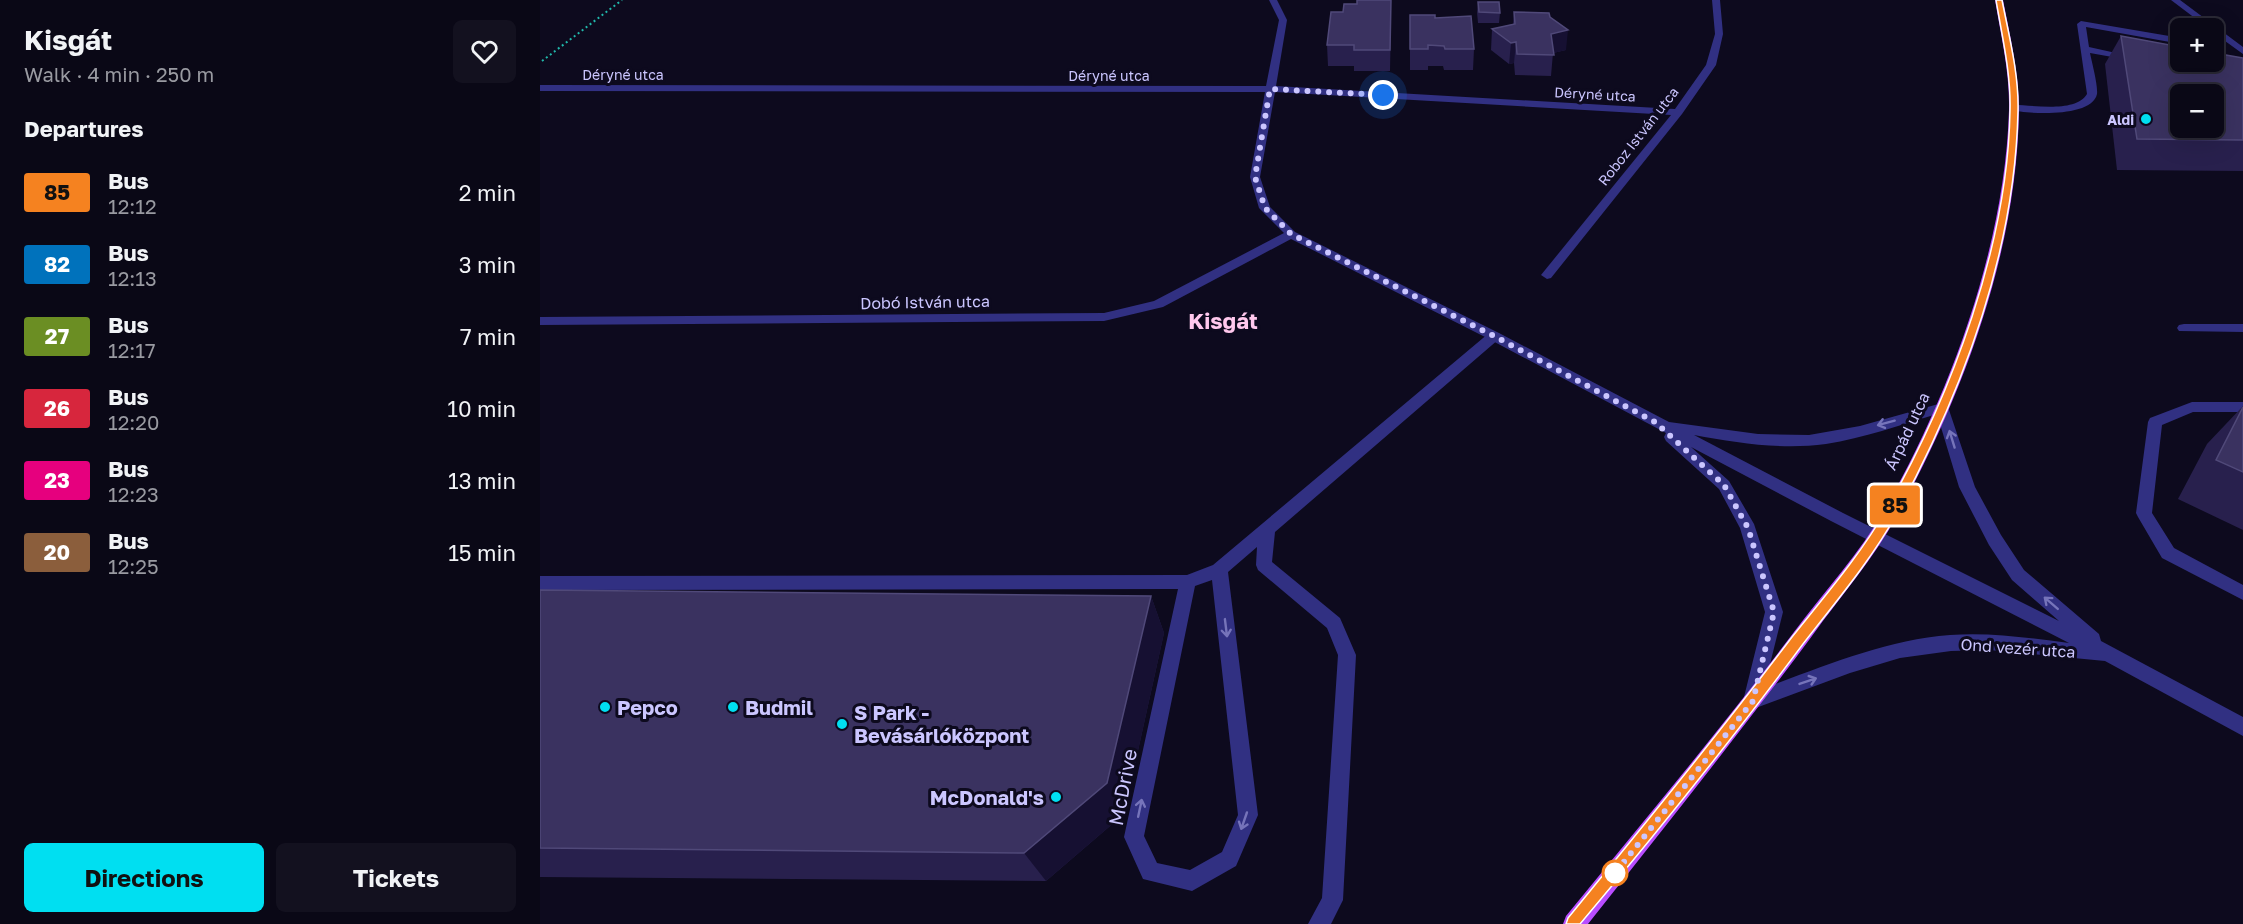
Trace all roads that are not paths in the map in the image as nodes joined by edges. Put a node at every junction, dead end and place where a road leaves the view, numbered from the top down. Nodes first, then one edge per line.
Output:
1 (1274, 0) edge
2 (1716, 0) edge
3 (1999, 0) edge
4 (2175, 0) edge
5 (2199, 18) edge
6 (2224, 37) edge
7 (2170, 39) edge
8 (2085, 49) junction
9 (2243, 51) edge
10 (2144, 59) edge
11 (540, 88) edge
12 (1270, 89) junction
13 (2014, 108) junction
14 (1678, 112) junction
15 (1291, 234) junction
16 (1546, 275) dead end
17 (540, 321) edge
18 (2184, 328) dead end
19 (2243, 328) edge
20 (1494, 336) junction
21 (2243, 407) edge
22 (1942, 408) junction
23 (1655, 422) junction
24 (1267, 529) junction
25 (1873, 536) junction
26 (1219, 570) junction
27 (1188, 582) junction
28 (540, 583) edge
29 (2243, 593) edge
30 (2111, 655) junction
31 (1753, 701) junction
32 (2243, 727) edge
33 (1319, 924) edge
34 (1574, 924) edge

1 - 12 street
2 - 14 street, Roboz István utca
3 - 13 main road, Árpád utca
4 - 5 street
6 - 9 street
7 - 8 street
8 - 10 street
8 - 13 street
11 - 12 street, Déryné utca
12 - 14 street, Déryné utca
12 - 15 street
13 - 22 main road, Árpád utca
14 - 16 street, Roboz István utca
15 - 17 street, Dobó István utca
15 - 20 street
18 - 19 street
20 - 23 street
20 - 24 street
21 - 29 street
22 -> 23 street
22 - 25 main road, Árpád utca
30 -> 22 street, Ond vezér utca
23 - 25 street, Ond vezér utca
23 - 31 street
24 - 26 street
24 - 33 street
25 - 30 street, Ond vezér utca
25 - 31 main road, Árpád utca
26 - 27 street
26 -> 27 street, McDrive
27 - 28 street
31 -> 30 street, Ond vezér utca
30 - 32 street, Ond vezér utca
31 - 34 main road, Árpád utca

